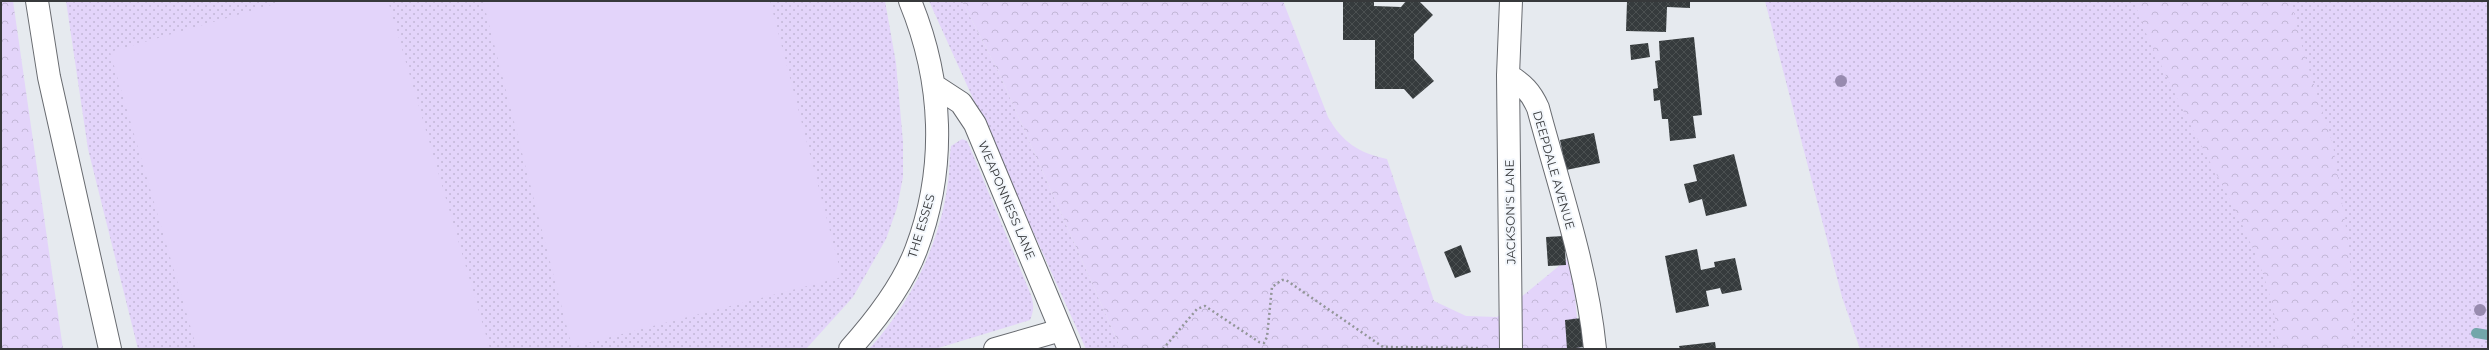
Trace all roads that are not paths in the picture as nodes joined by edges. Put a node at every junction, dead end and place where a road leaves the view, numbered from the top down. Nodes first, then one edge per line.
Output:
1 (37, 1) edge
2 (910, 1) edge
3 (1511, 1) edge
4 (1508, 76) junction
5 (935, 86) junction
6 (1065, 339) edge
7 (1511, 348) edge
8 (110, 349) edge
9 (850, 349) edge
10 (995, 349) edge
11 (1595, 349) edge

1 - 8 street
2 - 5 street, THE ESSES
3 - 4 street
4 - 7 street, JACKSON'S LANE
4 - 11 street, DEEPDALE AVENUE
5 - 6 street, WEAPONNESS LANE
5 - 9 street, THE ESSES
6 - 10 street

